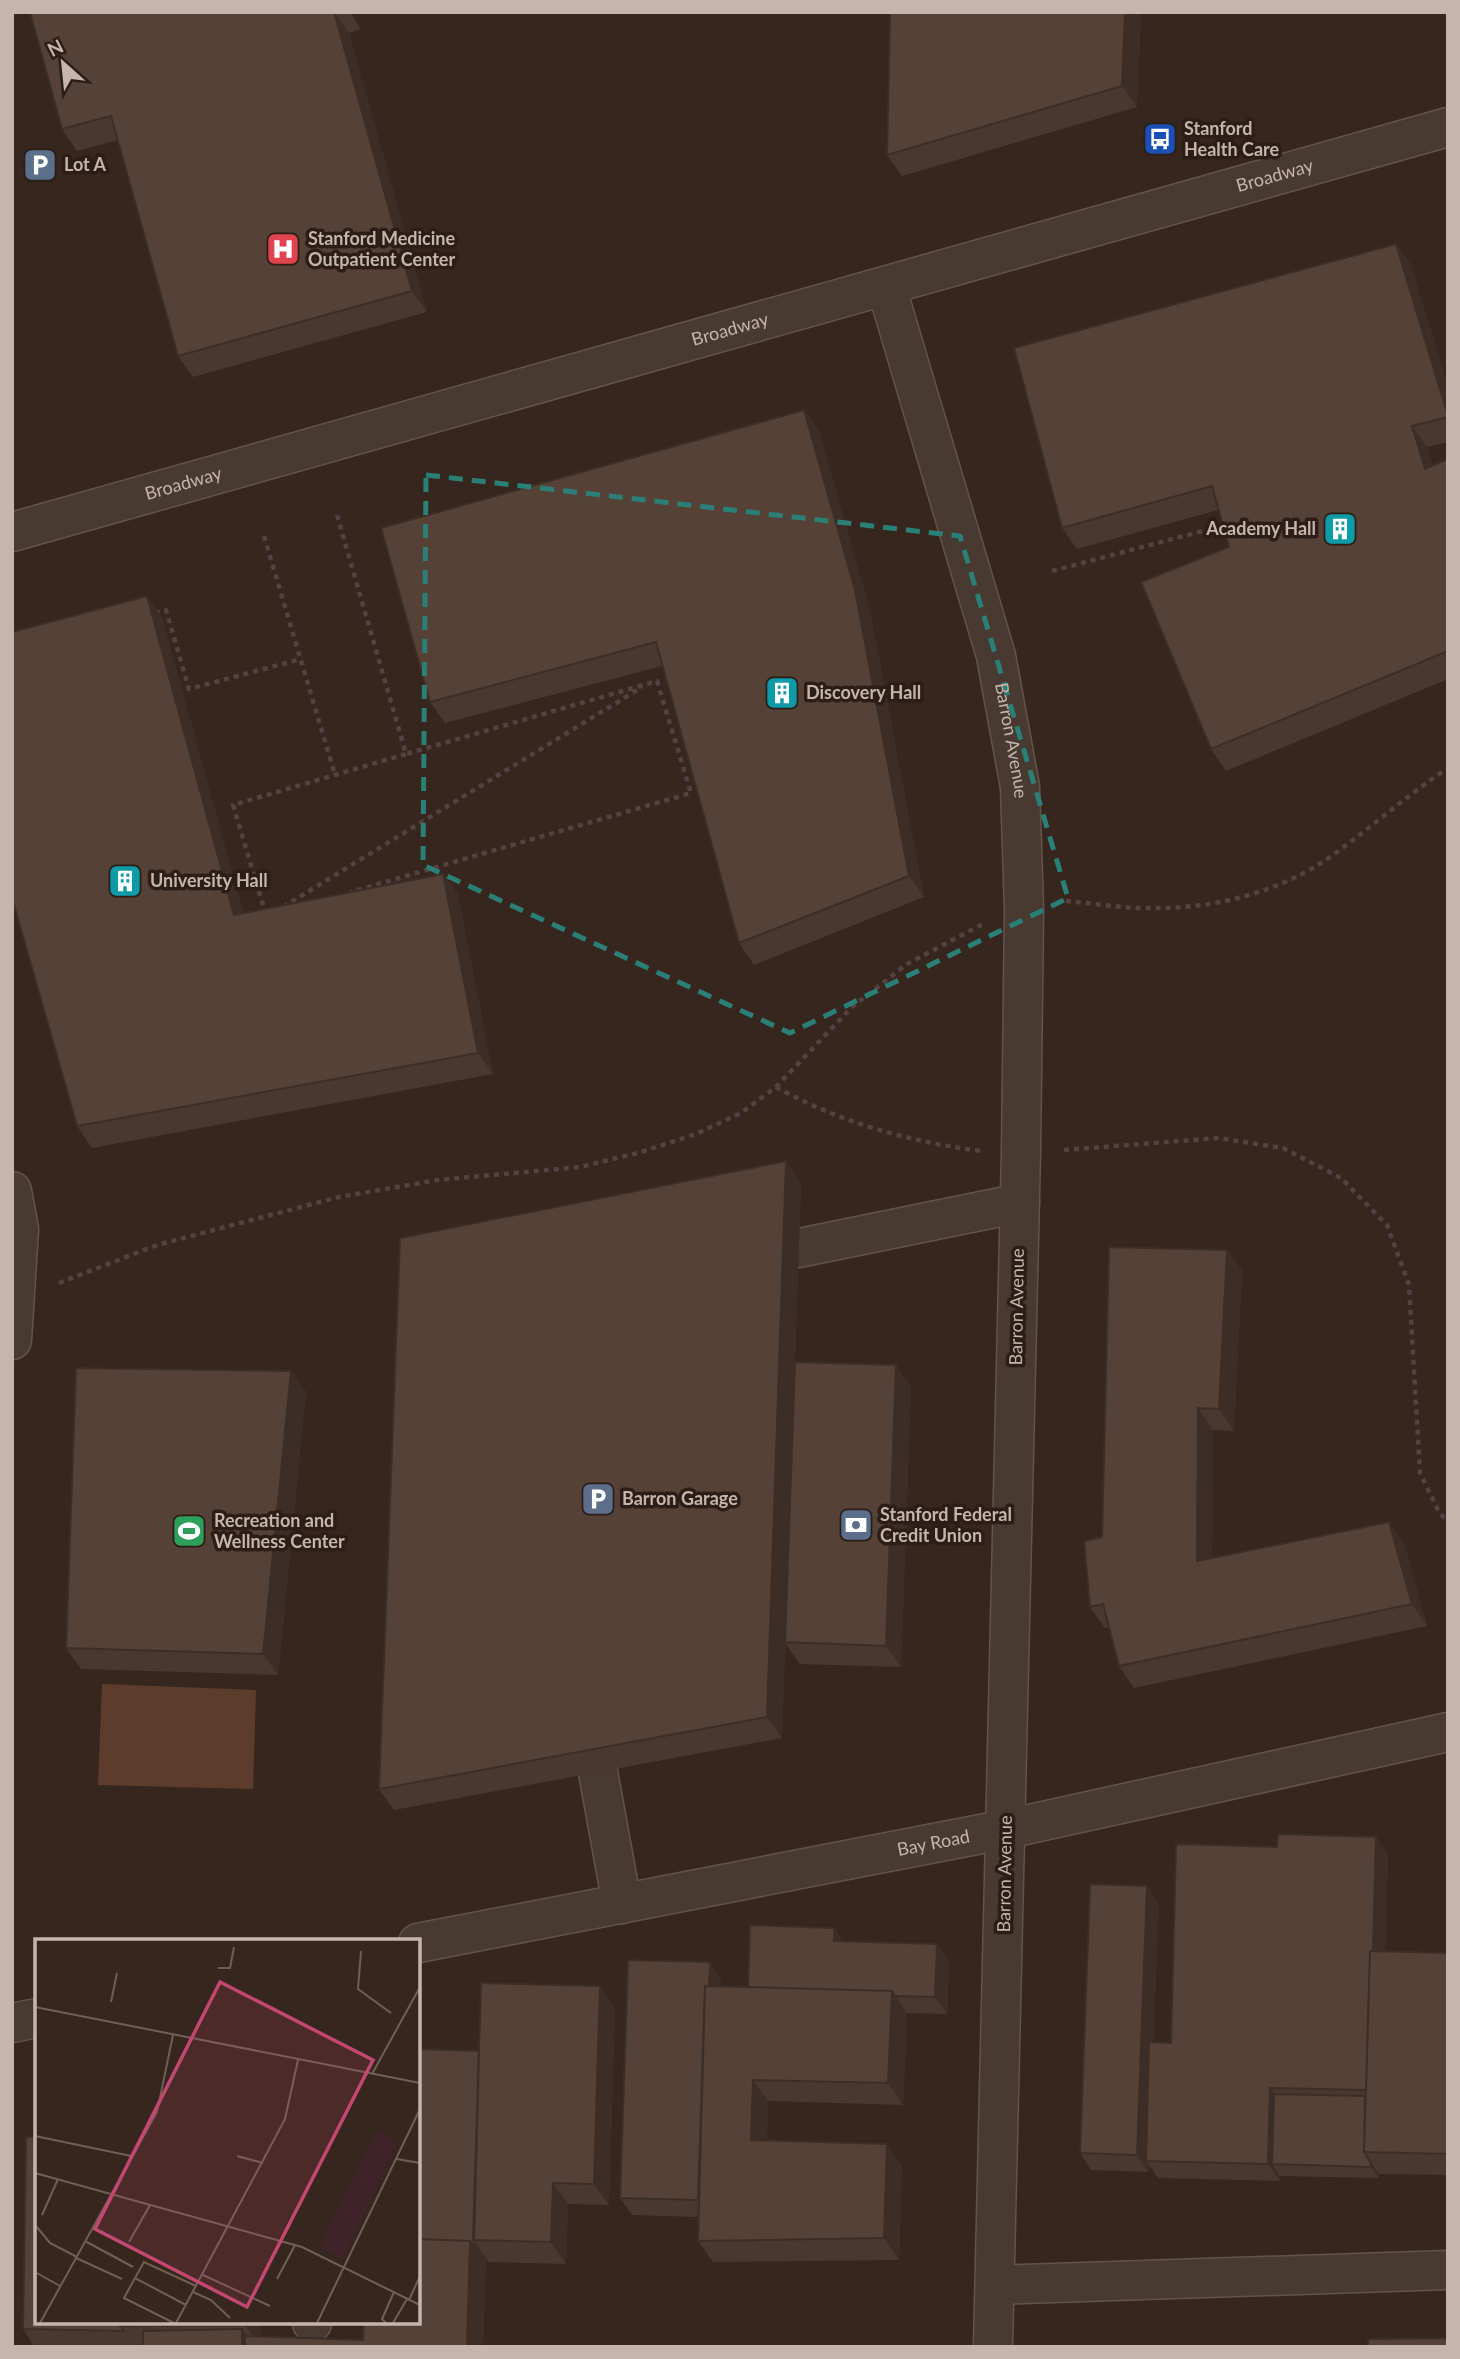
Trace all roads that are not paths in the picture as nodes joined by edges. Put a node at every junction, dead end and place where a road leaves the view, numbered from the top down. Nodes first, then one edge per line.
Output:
1 (1448, 127) edge
2 (886, 286) junction
3 (12, 532) edge
4 (12, 1191) edge
5 (1020, 1203) junction
6 (799, 1248) dead end
7 (12, 1340) edge
8 (1448, 1732) edge
9 (598, 1772) edge
10 (1007, 1829) junction
11 (622, 1904) junction
12 (420, 1943) edge
13 (35, 2018) edge
14 (12, 2023) edge
15 (1448, 2270) edge
16 (995, 2285) junction
17 (993, 2347) edge

1 - 2 street, Broadway
2 - 3 street, Broadway
2 - 5 street, Barron Avenue
4 - 7 street
5 - 6 street
5 - 10 street, Barron Avenue
8 - 10 street, Bay Road
9 - 11 street
10 - 11 street, Bay Road
10 - 16 street, Barron Avenue
11 - 12 street, Bay Road
13 - 14 street
15 - 16 street
16 - 17 street, Barron Avenue

